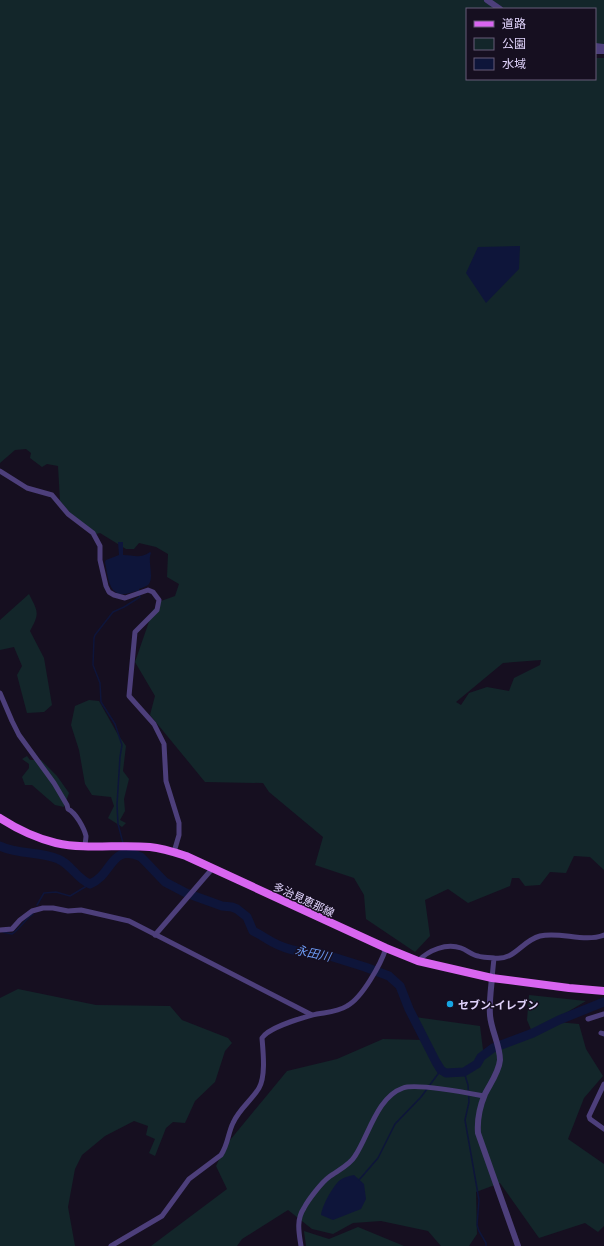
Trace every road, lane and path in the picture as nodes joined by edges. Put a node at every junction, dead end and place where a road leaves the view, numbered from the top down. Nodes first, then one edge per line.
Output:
1 (486, 0) edge
2 (498, 8) edge
3 (0, 471) edge
4 (0, 693) edge
5 (0, 818) edge
6 (85, 846) junction
7 (174, 852) junction
8 (212, 868) junction
9 (0, 930) edge
10 (155, 935) junction
11 (604, 935) edge
12 (386, 948) junction
13 (494, 958) junction
14 (418, 961) junction
15 (492, 978) junction
16 (604, 991) edge
17 (604, 1014) edge
18 (312, 1016) junction
19 (588, 1019) dead end
20 (604, 1084) edge
21 (484, 1096) junction
22 (604, 1129) edge
23 (111, 1246) edge
24 (301, 1246) edge
25 (518, 1246) edge

1 - 2 street
3 - 7 street
4 - 6 street
5 - 6 main road, 多治見恵那線
6 - 7 main road, 多治見恵那線
7 - 8 main road, 多治見恵那線
8 - 10 street
8 - 12 main road, 多治見恵那線
9 - 10 street
10 - 18 street
11 - 13 street
12 - 14 main road, 多治見恵那線
12 - 18 street
13 - 14 street
13 - 15 street
14 - 15 main road, 多治見恵那線
15 - 16 main road, 多治見恵那線
15 - 21 street
17 - 19 street
18 - 23 street
20 - 22 street
21 - 24 street
21 - 25 street

